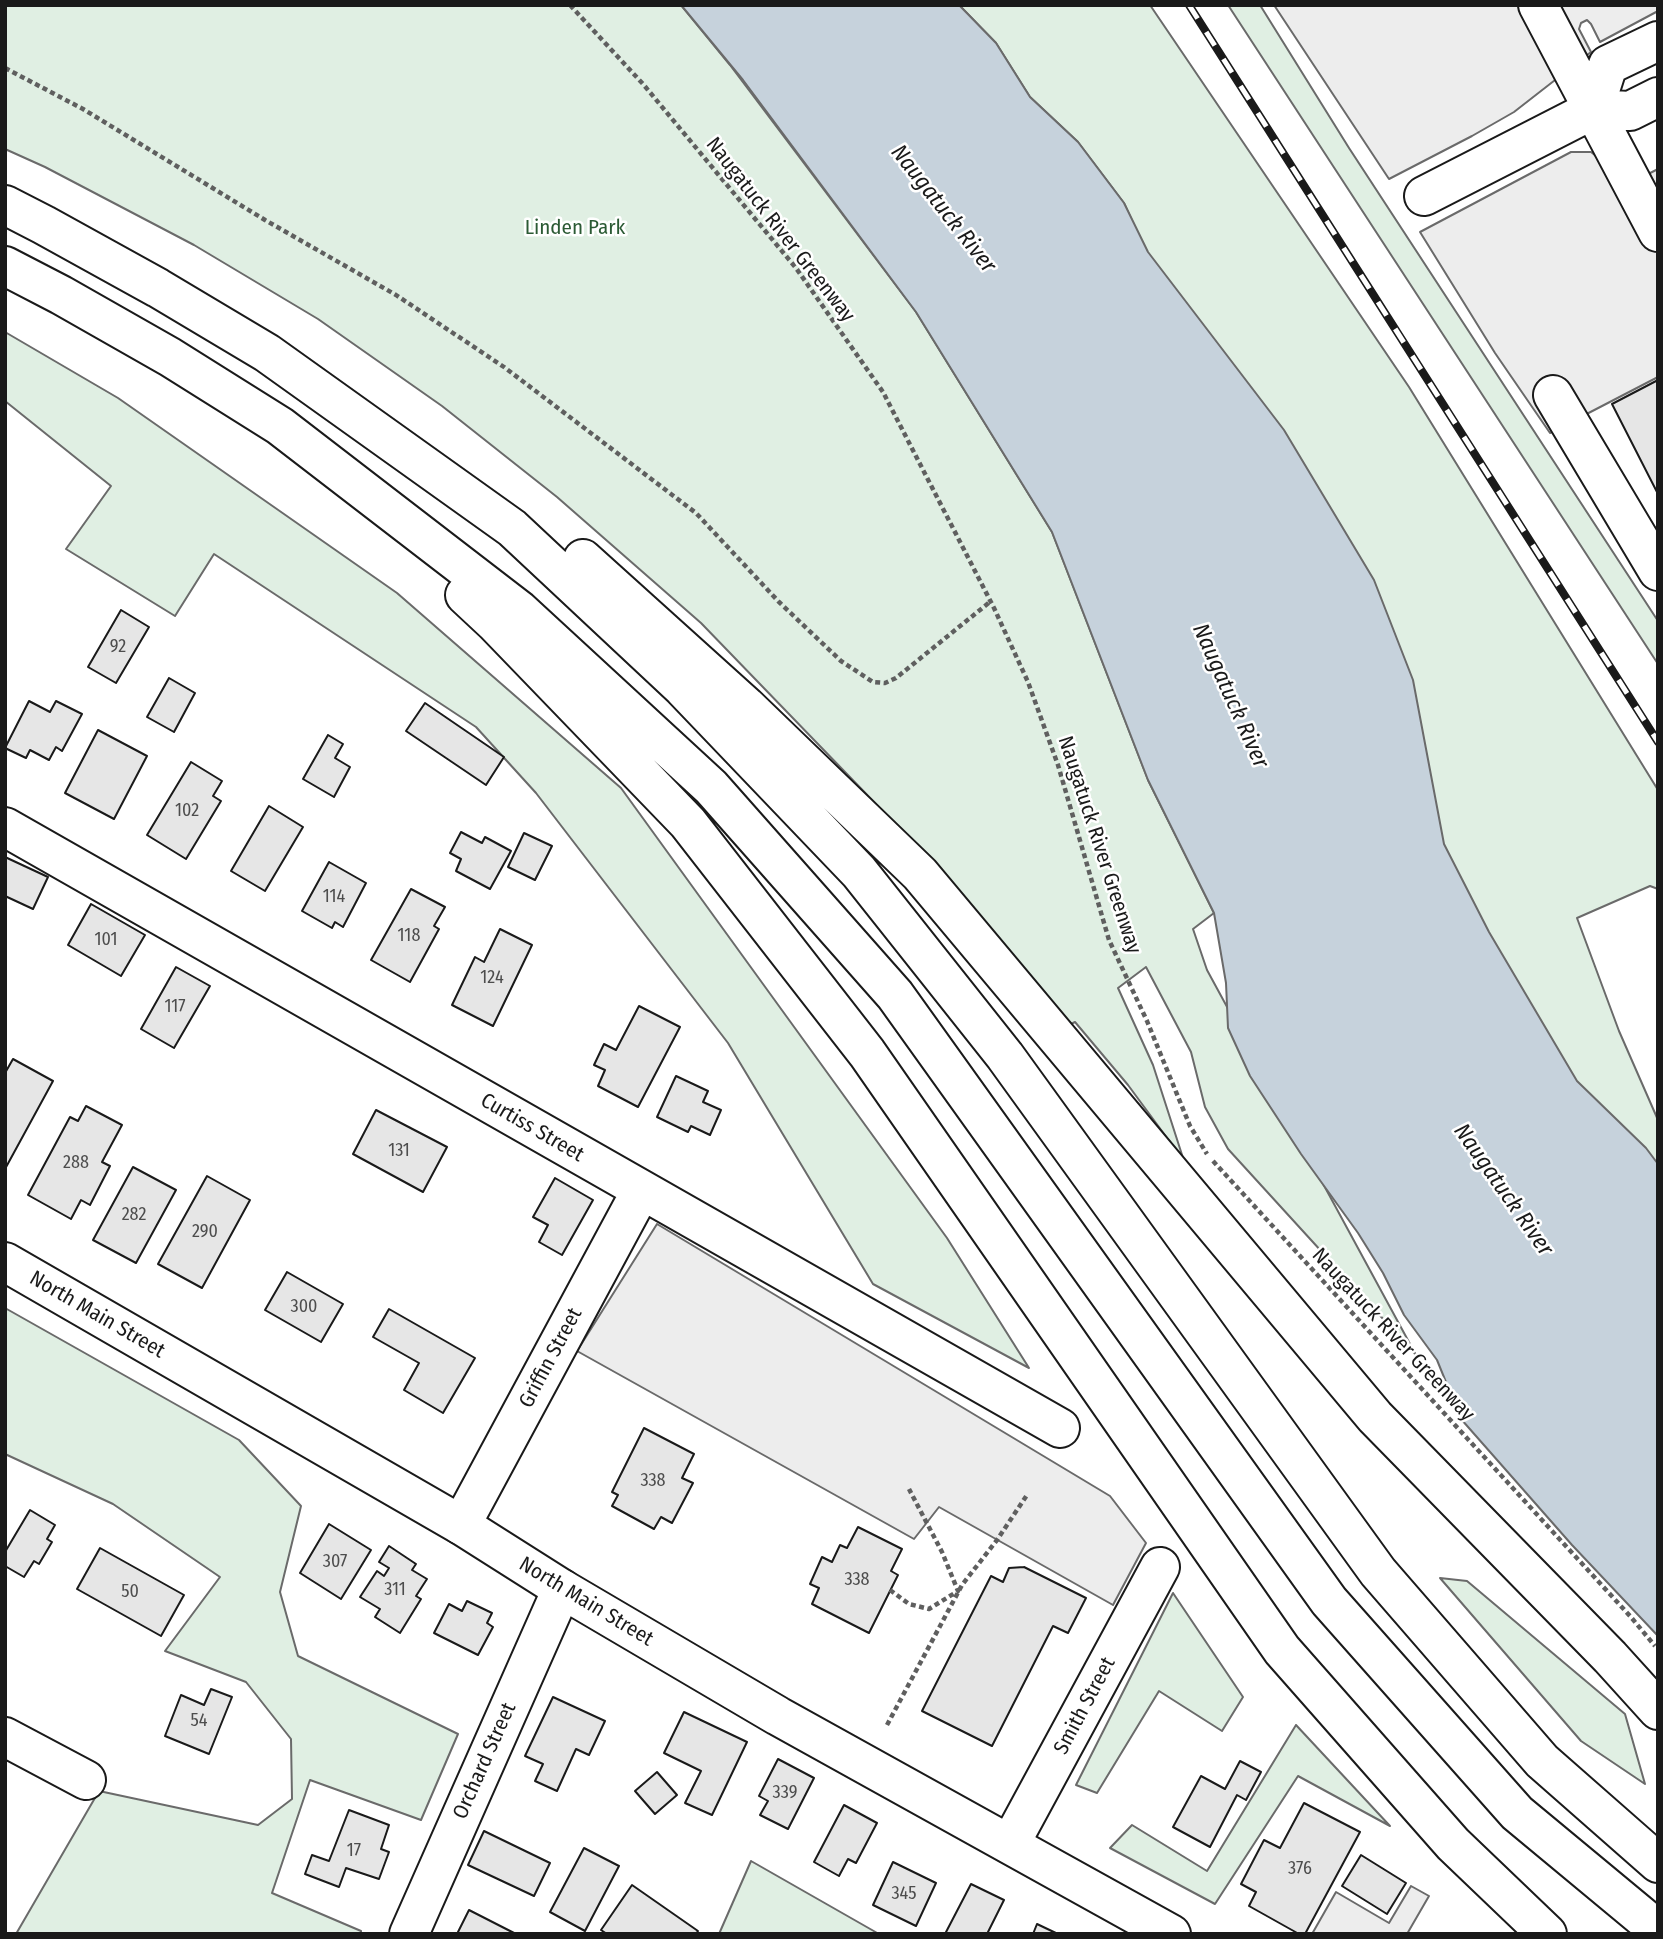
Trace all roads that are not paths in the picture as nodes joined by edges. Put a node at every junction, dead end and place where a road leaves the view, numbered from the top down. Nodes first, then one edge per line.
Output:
1 (1538, 5) edge
2 (1658, 41) edge
3 (1658, 97) edge
4 (1594, 109) junction
5 (1424, 196) dead end
6 (5, 205) edge
7 (1658, 232) edge
8 (5, 267) edge
9 (267, 353) junction
10 (1553, 395) dead end
11 (280, 426) junction
12 (1658, 571) edge
13 (5, 827) edge
14 (641, 1191) junction
15 (5, 1262) edge
16 (1060, 1428) dead end
17 (461, 1525) junction
18 (1160, 1567) dead end
19 (562, 1589) junction
20 (1658, 1710) edge
21 (5, 1737) edge
22 (86, 1780) dead end
23 (1010, 1844) junction
24 (1658, 1863) edge
25 (1658, 1930) edge
26 (409, 1934) edge
27 (1171, 1934) edge
28 (1547, 1934) edge

1 - 4 main road
2 - 4 main road
3 - 4 main road
4 - 5 main road
4 - 7 main road
6 - 9 main road
8 - 11 main road
9 - 20 main road
9 - 24 main road
10 - 12 main road
11 - 25 main road
11 - 28 main road
13 - 14 main road, Curtiss Street
14 - 16 main road, Curtiss Street
14 - 17 main road, Griffin Street
15 - 17 main road, North Main Street
17 - 19 main road, North Main Street
18 - 23 main road, Smith Street
19 - 23 main road, North Main Street
19 - 26 main road, Orchard Street
21 - 22 main road
23 - 27 main road, North Main Street

